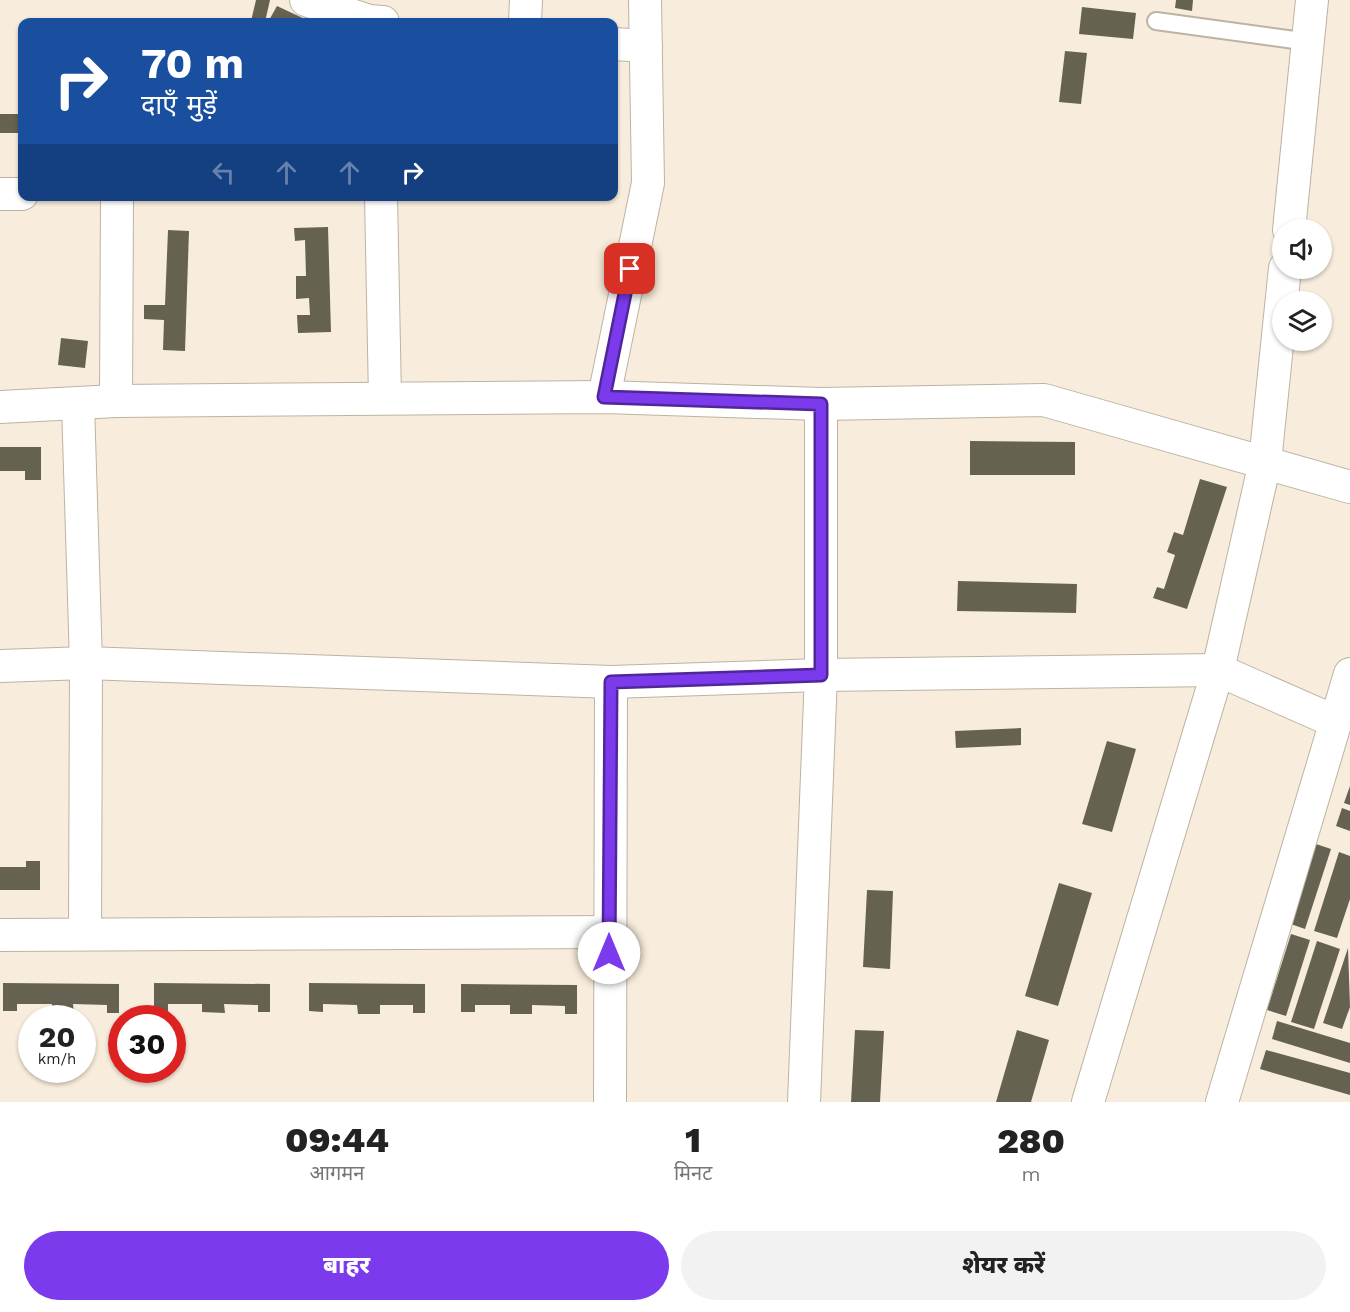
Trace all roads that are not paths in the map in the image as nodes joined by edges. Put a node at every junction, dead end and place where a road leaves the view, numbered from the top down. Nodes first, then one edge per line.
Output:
1 (306, 0) edge
2 (526, 0) edge
3 (645, 0) edge
4 (1312, 0) edge
5 (360, 18) edge
6 (525, 18) edge
7 (1156, 21) dead end
8 (1309, 42) junction
9 (618, 44) edge
10 (646, 46) junction
11 (0, 194) edge
12 (18, 194) edge
13 (117, 201) edge
14 (381, 201) edge
15 (1290, 219) edge
16 (1284, 279) edge
17 (604, 397) junction
18 (385, 398) junction
19 (116, 401) junction
20 (78, 404) junction
21 (821, 404) junction
22 (0, 407) edge
23 (1265, 462) junction
24 (1350, 487) edge
25 (86, 663) junction
26 (0, 666) edge
27 (1218, 670) junction
28 (1350, 674) edge
29 (821, 675) junction
30 (611, 682) junction
31 (1336, 722) junction
32 (609, 932) junction
33 (0, 934) edge
34 (85, 934) junction
35 (610, 1102) edge
36 (804, 1102) edge
37 (1088, 1102) edge
38 (1222, 1102) edge

1 - 5 street
2 - 6 street
3 - 10 street
4 - 8 street
7 - 8 lane
8 - 15 street
9 - 10 street
10 - 17 street
11 - 12 street
13 - 19 street
14 - 18 street
16 - 23 street
17 - 18 street
17 - 21 street
18 - 19 street
19 - 20 street
20 - 22 street
20 - 25 street
21 - 23 street
21 - 29 street
23 - 24 street
23 - 27 street
25 - 26 street
25 - 30 street
25 - 34 street
27 - 29 street
27 - 31 street
27 - 37 street
28 - 31 street
29 - 30 street
29 - 36 street
30 - 32 street
31 - 38 street
32 - 34 street
32 - 35 street
33 - 34 street

